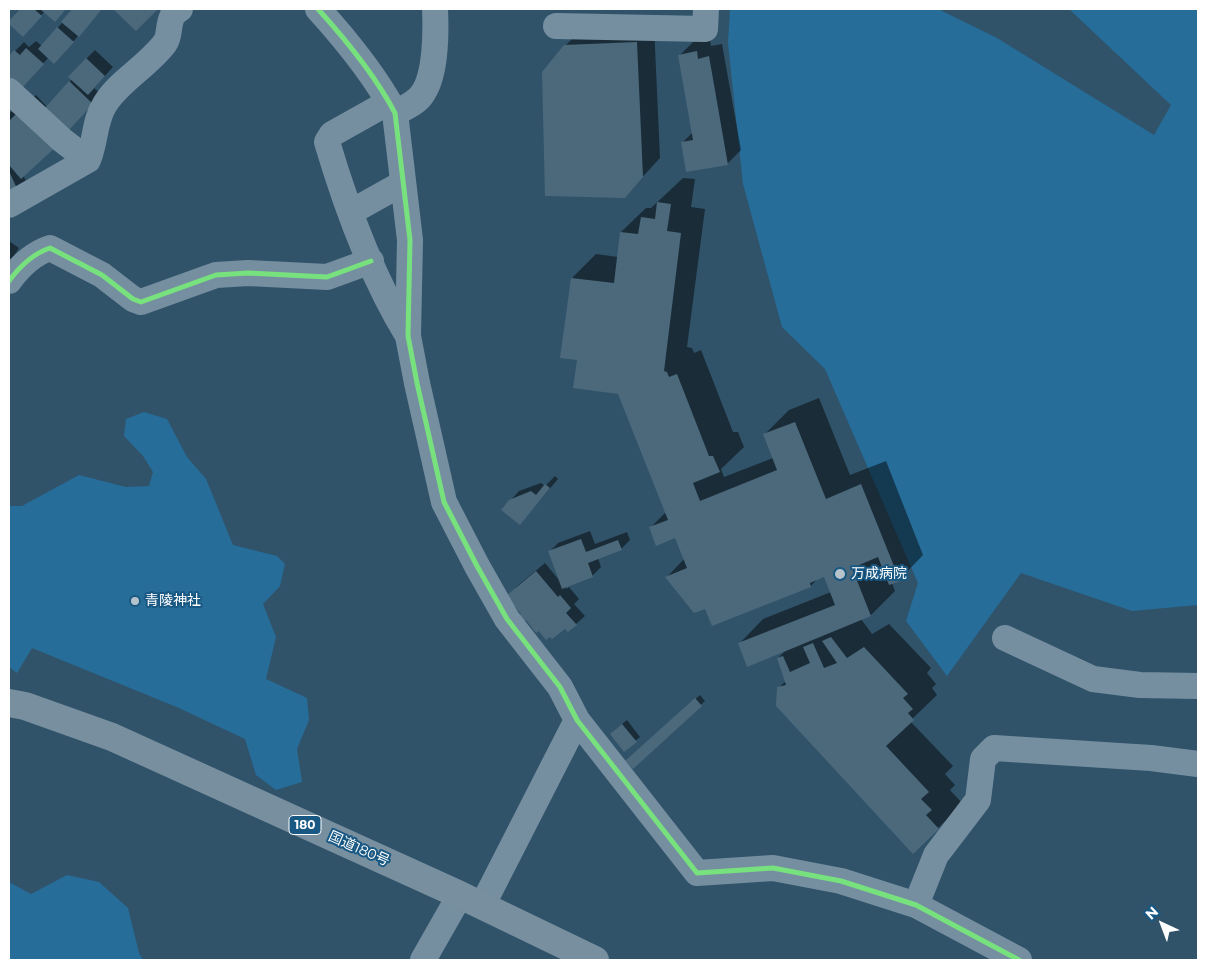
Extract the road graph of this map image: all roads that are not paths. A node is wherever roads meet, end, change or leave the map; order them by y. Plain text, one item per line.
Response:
1 (180, 9) edge
2 (318, 9) edge
3 (435, 9) edge
4 (706, 9) edge
5 (556, 26) dead end
6 (9, 91) edge
7 (392, 108) junction
8 (88, 160) junction
9 (404, 183) junction
10 (9, 205) edge
11 (351, 212) junction
12 (371, 262) junction
13 (12, 267) edge
14 (408, 336) junction
15 (1005, 638) dead end
16 (1198, 686) edge
17 (9, 703) edge
18 (577, 720) junction
19 (1198, 764) edge
20 (471, 900) junction
21 (916, 905) junction
22 (423, 960) edge
23 (595, 960) edge
24 (1019, 960) edge

1 - 8 street
2 - 7 street
3 - 7 street
4 - 5 street
6 - 8 street
7 - 9 street
7 - 11 street
8 - 10 street
9 - 11 street
9 - 14 street
11 - 12 street
12 - 13 street
12 - 14 street
14 - 18 street
15 - 16 street
17 - 20 highway, 国道180号 / 180
18 - 20 street
18 - 21 street
19 - 21 street
20 - 22 street
20 - 23 highway, 国道180号 / 180
21 - 24 street

